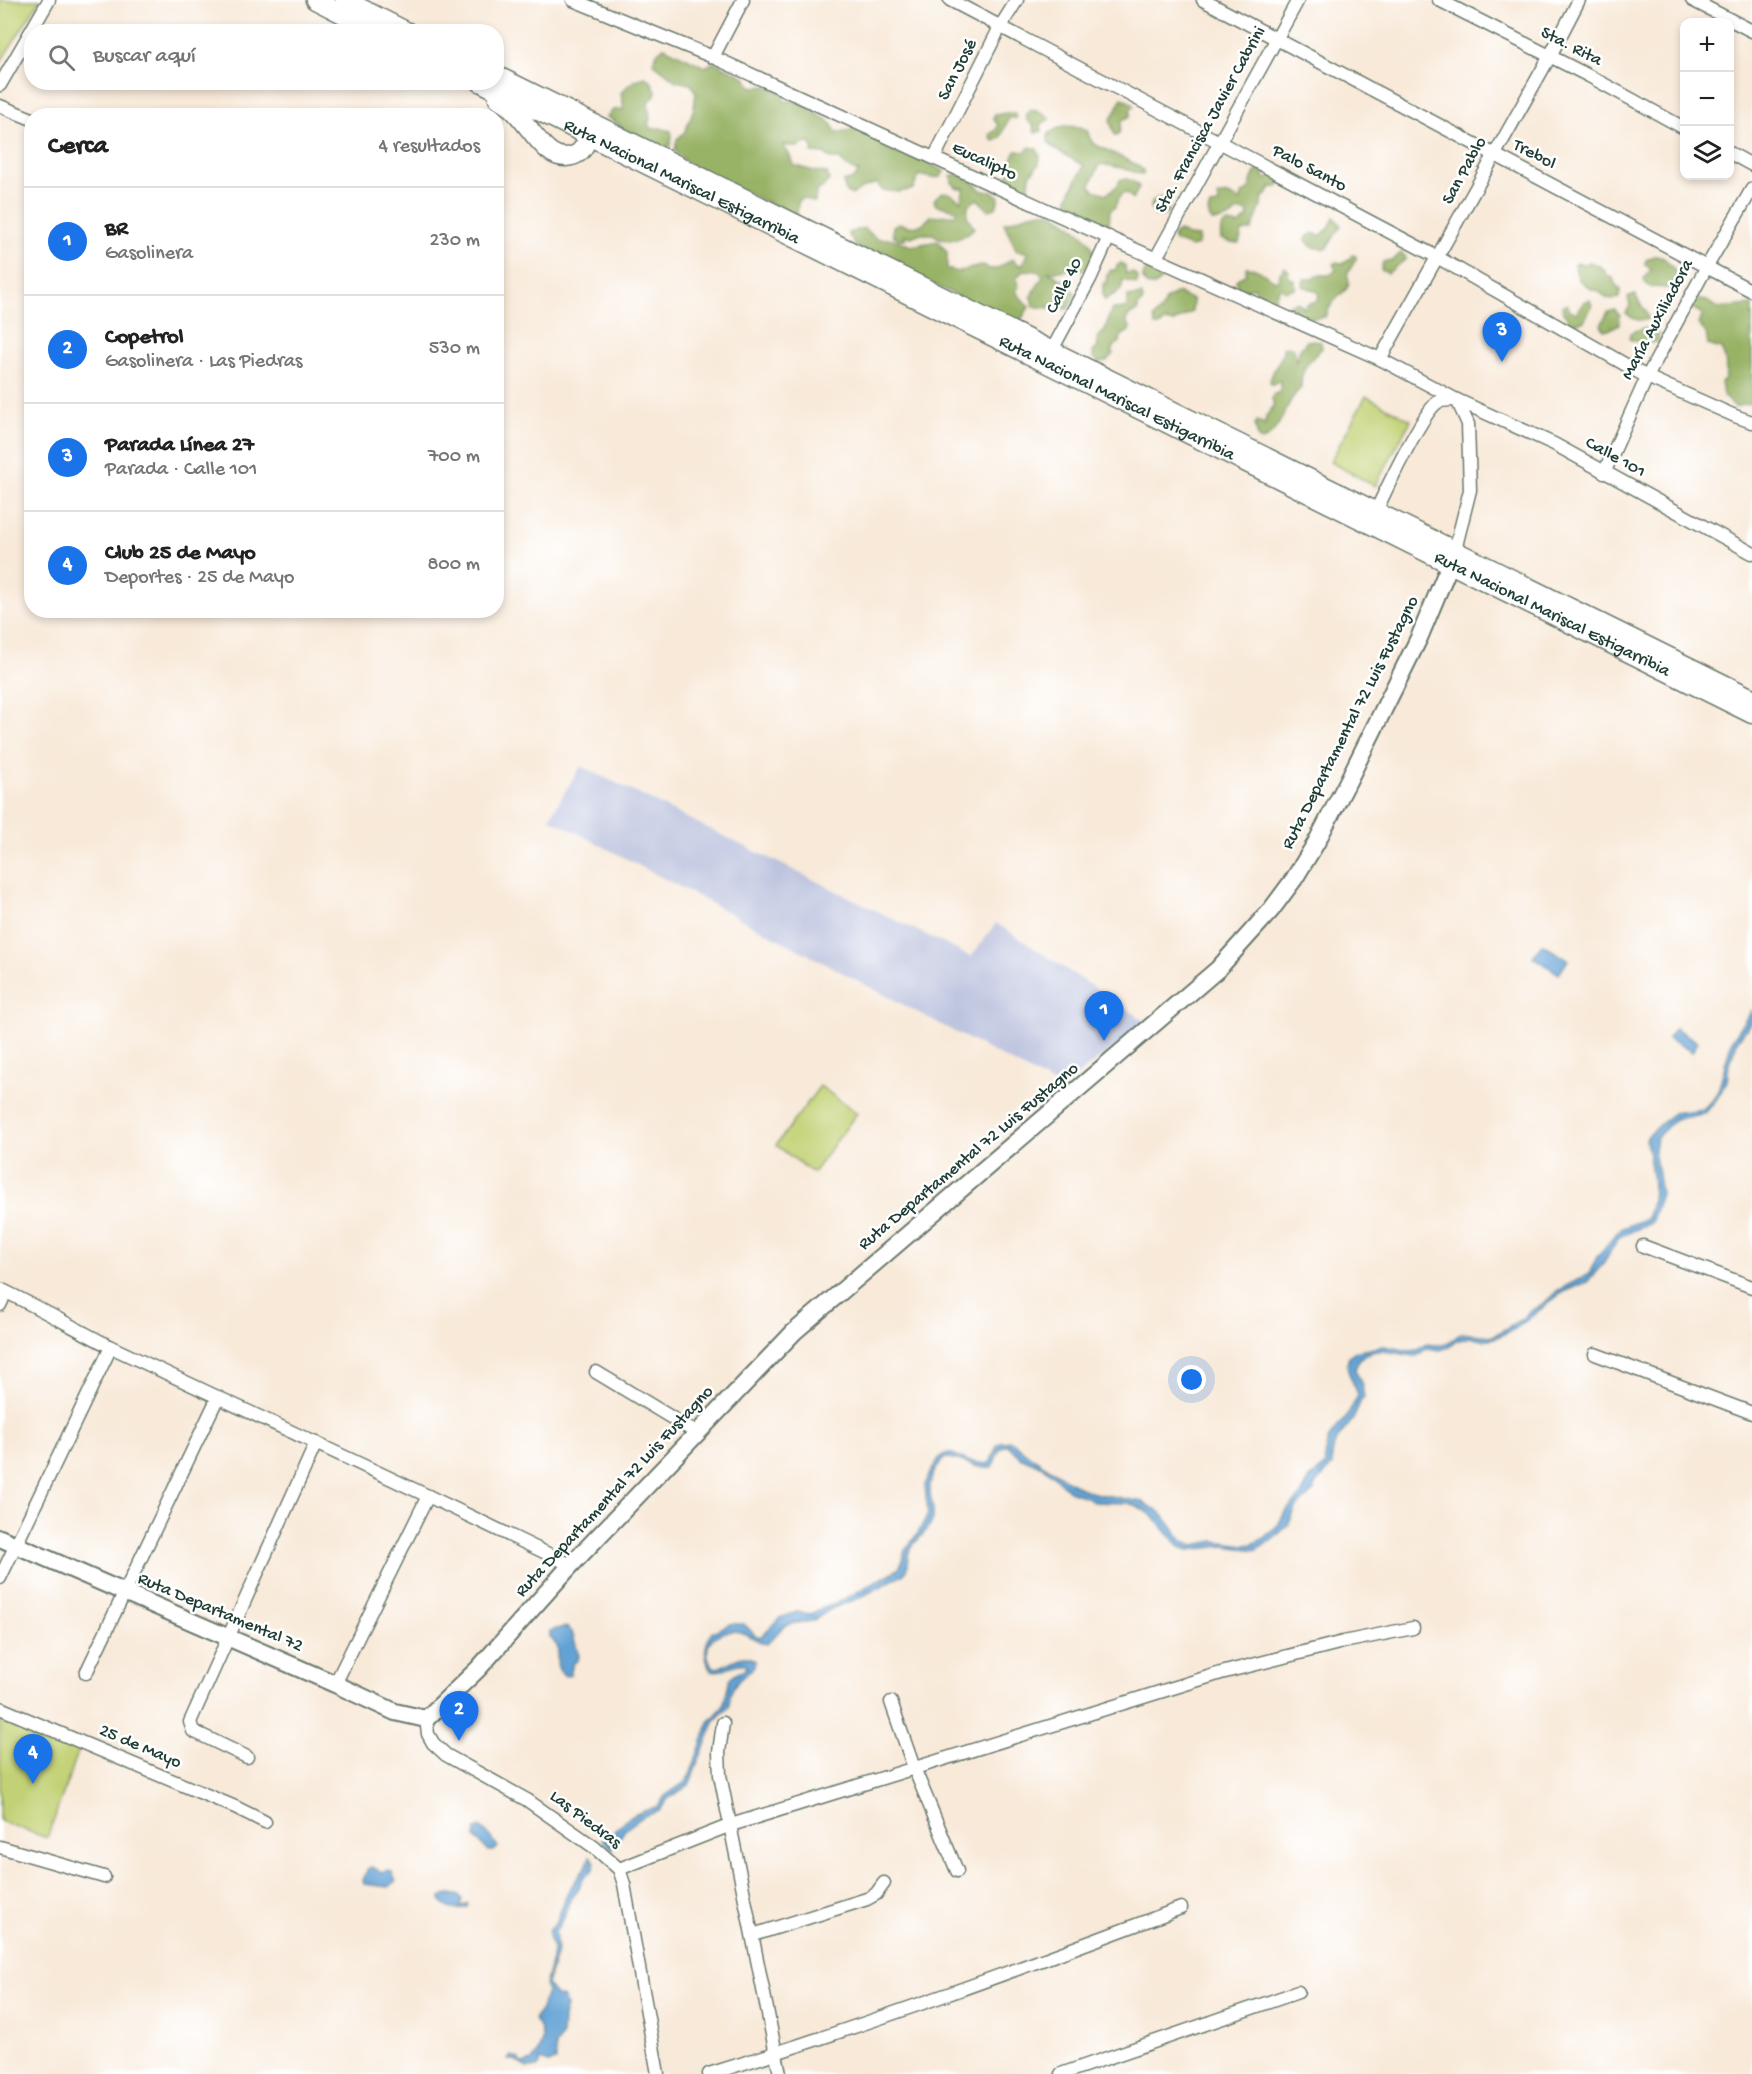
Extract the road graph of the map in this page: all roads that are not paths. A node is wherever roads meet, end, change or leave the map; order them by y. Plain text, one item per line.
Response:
1 (49, 0) edge
2 (315, 0) edge
3 (345, 0) edge
4 (573, 0) edge
5 (743, 0) edge
6 (950, 0) edge
7 (1017, 0) edge
8 (1203, 0) edge
9 (1298, 0) edge
10 (1439, 0) edge
11 (1579, 0) edge
12 (1692, 0) edge
13 (35, 24) edge
14 (362, 24) edge
15 (392, 24) edge
16 (1000, 27) junction
17 (1752, 31) edge
18 (1278, 38) junction
19 (24, 43) edge
20 (1550, 56) junction
21 (713, 57) junction
22 (504, 80) edge
23 (0, 85) edge
24 (481, 90) edge
25 (499, 90) edge
26 (0, 106) edge
27 (24, 116) edge
28 (1680, 126) edge
29 (587, 128) junction
30 (1219, 142) junction
31 (1494, 155) junction
32 (1734, 155) edge
33 (934, 158) junction
34 (1752, 165) edge
35 (1752, 189) edge
36 (1109, 237) junction
37 (1437, 257) junction
38 (1156, 258) junction
39 (1706, 268) junction
40 (1752, 291) edge
41 (1052, 350) junction
42 (1380, 358) junction
43 (1647, 377) junction
44 (1457, 400) junction
45 (1752, 422) edge
46 (1604, 472) junction
47 (1376, 511) junction
48 (1752, 553) edge
49 (1453, 557) junction
50 (1752, 698) edge
51 (1752, 714) edge
52 (1642, 1246) dead end
53 (1752, 1287) edge
54 (3, 1290) edge
55 (0, 1305) edge
56 (111, 1347) junction
57 (1595, 1354) dead end
58 (596, 1372) dead end
59 (218, 1397) junction
60 (1752, 1413) edge
61 (697, 1433) junction
62 (316, 1443) junction
63 (428, 1496) junction
64 (8, 1541) edge
65 (571, 1565) junction
66 (0, 1578) edge
67 (123, 1593) junction
68 (1413, 1629) dead end
69 (228, 1638) junction
70 (86, 1673) dead end
71 (335, 1684) junction
72 (891, 1702) dead end
73 (0, 1708) edge
74 (426, 1719) junction
75 (723, 1723) dead end
76 (247, 1757) dead end
77 (914, 1768) junction
78 (265, 1822) dead end
79 (731, 1825) junction
80 (0, 1847) edge
81 (619, 1869) junction
82 (957, 1871) dead end
83 (104, 1877) dead end
84 (884, 1883) dead end
85 (1181, 1908) dead end
86 (753, 1935) junction
87 (1298, 1992) dead end
88 (776, 2053) junction
89 (658, 2074) edge
90 (709, 2074) edge
91 (780, 2074) edge
92 (1061, 2074) edge

1 - 13 street
2 - 14 highway
3 - 15 highway
4 - 21 street, Eucalipto
5 - 21 street
6 - 16 street, Palo Santo
7 - 16 street, San José
8 - 18 street, Trebol
9 - 18 street, Sta. Francisca Javier Cabrini
10 - 20 street, Sta. Rita
11 - 20 street, San Pablo
12 - 17 street
16 - 30 street, Palo Santo
16 - 33 street, San José
18 - 30 street, Sta. Francisca Javier Cabrini
18 - 31 street, Trebol
19 - 23 street
20 - 28 street, Sta. Rita
20 - 31 street, San Pablo
21 - 33 street, Eucalipto
22 - 29 highway, Ruta Nacional Mariscal Estigarribia
24 - 29 highway
25 - 29 highway, Ruta Nacional Mariscal Estigarribia
26 - 27 street
29 - 41 highway, Ruta Nacional Mariscal Estigarribia
29 - 49 highway, Ruta Nacional Mariscal Estigarribia
30 - 37 street, Palo Santo
30 - 38 street, Sta. Francisca Javier Cabrini
31 - 37 street, San Pablo
31 - 39 street, Trebol
32 - 34 street
33 - 36 street, Eucalipto
35 - 39 street, María Auxiliadora
36 - 38 street, Eucalipto
36 - 41 street, Calle 40
37 - 42 street, San Pablo
37 - 43 street, Palo Santo
38 - 42 street, Eucalipto
39 - 40 street, Trebol
39 - 43 street, María Auxiliadora
41 - 47 highway, Ruta Nacional Mariscal Estigarribia
42 - 44 street, Calle 101
43 - 45 street, Palo Santo
43 - 46 street, María Auxiliadora
44 - 46 street, Calle 101
44 - 47 street
44 - 49 street
46 - 48 street, Calle 101
47 - 49 highway, Ruta Nacional Mariscal Estigarribia
49 - 50 highway, Ruta Nacional Mariscal Estigarribia
49 - 51 highway, Ruta Nacional Mariscal Estigarribia
49 - 61 main road, Ruta Departamental 72 Luis Fustagno
52 - 53 street
54 - 55 street
54 - 56 street
56 - 59 street
56 - 64 street
57 - 60 street
58 - 61 street
59 - 62 street
59 - 67 street
61 - 65 main road, Ruta Departamental 72 Luis Fustagno
62 - 63 street
62 - 69 street
63 - 65 street
63 - 71 street
64 - 66 street
64 - 67 main road, Ruta Departamental 72
65 - 74 main road, Ruta Departamental 72 Luis Fustagno
67 - 69 main road, Ruta Departamental 72
67 - 70 street
68 - 77 street
69 - 71 main road, Ruta Departamental 72
69 - 76 street
71 - 74 main road, Ruta Departamental 72
72 - 77 street
73 - 78 street, 25 de Mayo
74 - 81 street, Las Piedras
75 - 79 street
77 - 79 street
77 - 82 street
79 - 81 street
79 - 86 street
80 - 83 street
81 - 89 street, Las Piedras
84 - 86 street
85 - 88 street
86 - 88 street
87 - 92 street
88 - 90 street
88 - 91 street

